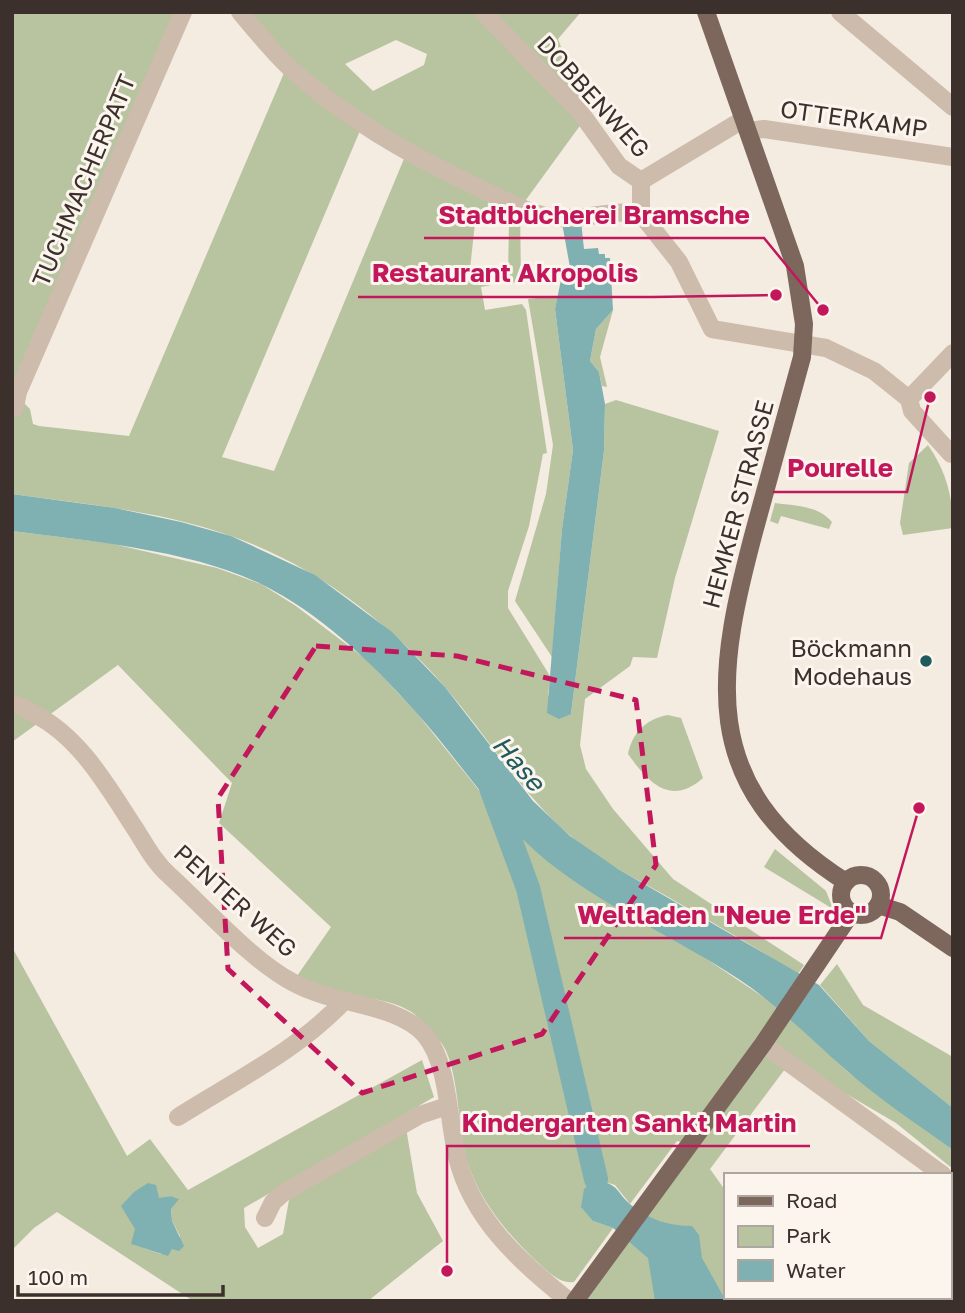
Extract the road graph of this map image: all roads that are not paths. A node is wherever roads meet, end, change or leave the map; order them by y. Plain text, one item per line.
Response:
1 (183, 12) edge
2 (240, 12) edge
3 (483, 12) edge
4 (840, 12) edge
5 (708, 15) edge
6 (953, 107) edge
7 (744, 118) junction
8 (953, 157) edge
9 (641, 181) junction
10 (641, 214) junction
11 (803, 344) junction
12 (953, 353) edge
13 (909, 399) junction
14 (15, 407) dead end
15 (952, 459) edge
16 (12, 704) edge
17 (846, 882) junction
18 (878, 905) junction
19 (852, 912) junction
20 (953, 948) edge
21 (343, 1002) junction
22 (763, 1044) junction
23 (447, 1106) junction
24 (178, 1117) dead end
25 (940, 1173) edge
26 (265, 1218) dead end
27 (569, 1301) edge
28 (575, 1301) edge

1 - 14 street, TUCHMACHERPATT
2 - 10 street
3 - 9 street, DOBBENWEG
4 - 6 street
5 - 7 main road, HEMKER STRASSE
7 - 8 street, OTTERKAMP
7 - 9 street
7 - 11 main road, HEMKER STRASSE
9 - 10 street
10 - 11 street
11 - 13 street
11 - 17 main road, HEMKER STRASSE
12 - 13 street
13 - 15 street
16 - 21 street, PENTER WEG
17 - 18 main road
17 - 19 main road
18 - 19 main road
18 - 20 main road
19 - 22 main road
21 - 23 street, PENTER WEG
21 - 24 street
22 - 25 street
22 - 28 main road
23 - 26 street
23 - 27 street, PENTER WEG

